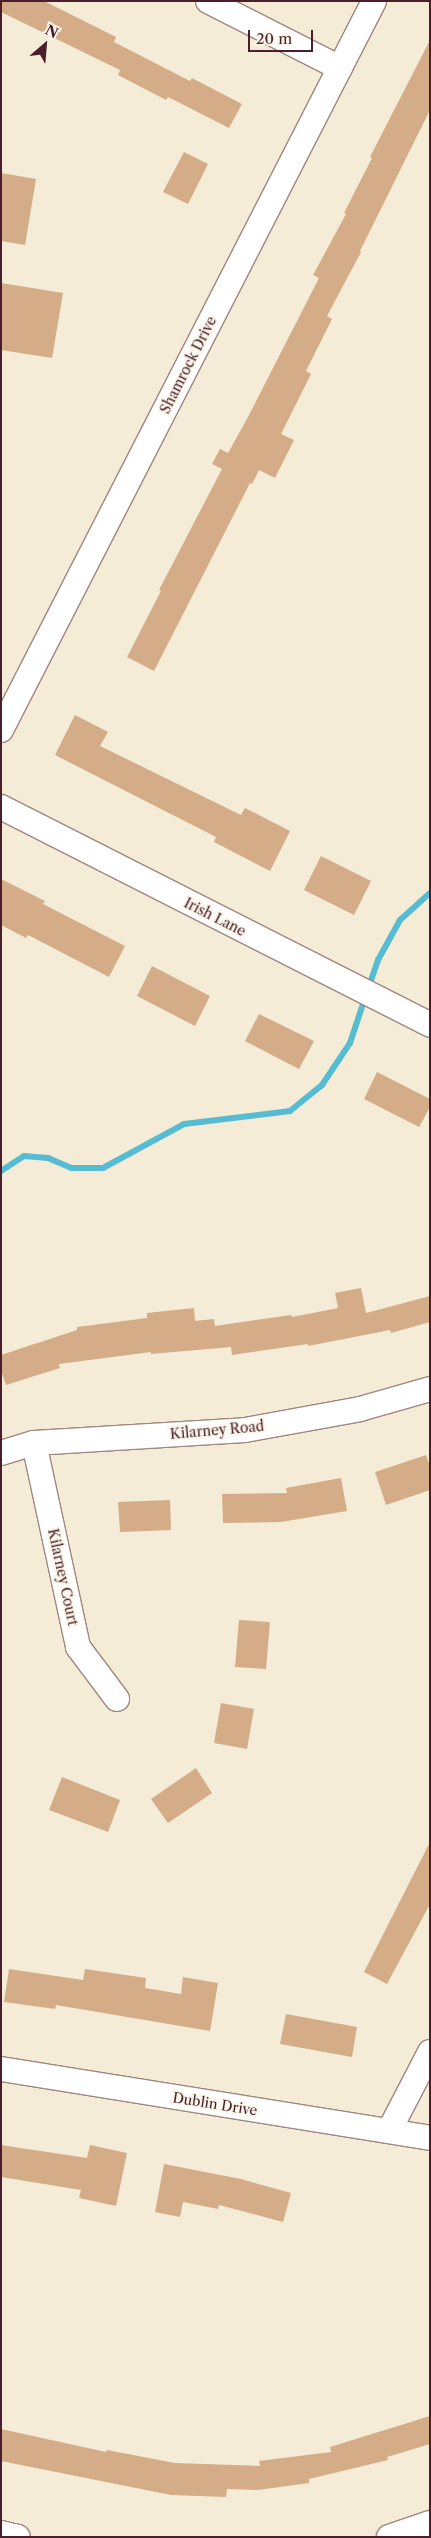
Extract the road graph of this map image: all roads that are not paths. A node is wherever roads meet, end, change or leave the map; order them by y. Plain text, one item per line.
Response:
1 (208, 1) edge
2 (374, 1) edge
3 (340, 68) junction
4 (1, 730) edge
5 (1, 807) edge
6 (430, 1025) edge
7 (430, 1388) edge
8 (34, 1443) junction
9 (1, 1453) edge
10 (117, 1699) dead end
11 (430, 2052) edge
12 (1, 2069) edge
13 (389, 2131) junction
14 (430, 2138) edge
15 (430, 2523) edge
16 (1, 2533) edge
17 (18, 2537) edge
18 (390, 2537) edge

1 - 3 street
2 - 3 street, Shamrock Drive
3 - 4 street, Shamrock Drive
5 - 6 street, Irish Lane
7 - 8 street, Kilarney Road
8 - 9 street, Kilarney Road
8 - 10 street, Kilarney Court
11 - 13 street
12 - 13 street, Dublin Drive
13 - 14 street, Dublin Drive
15 - 18 street
16 - 17 street

